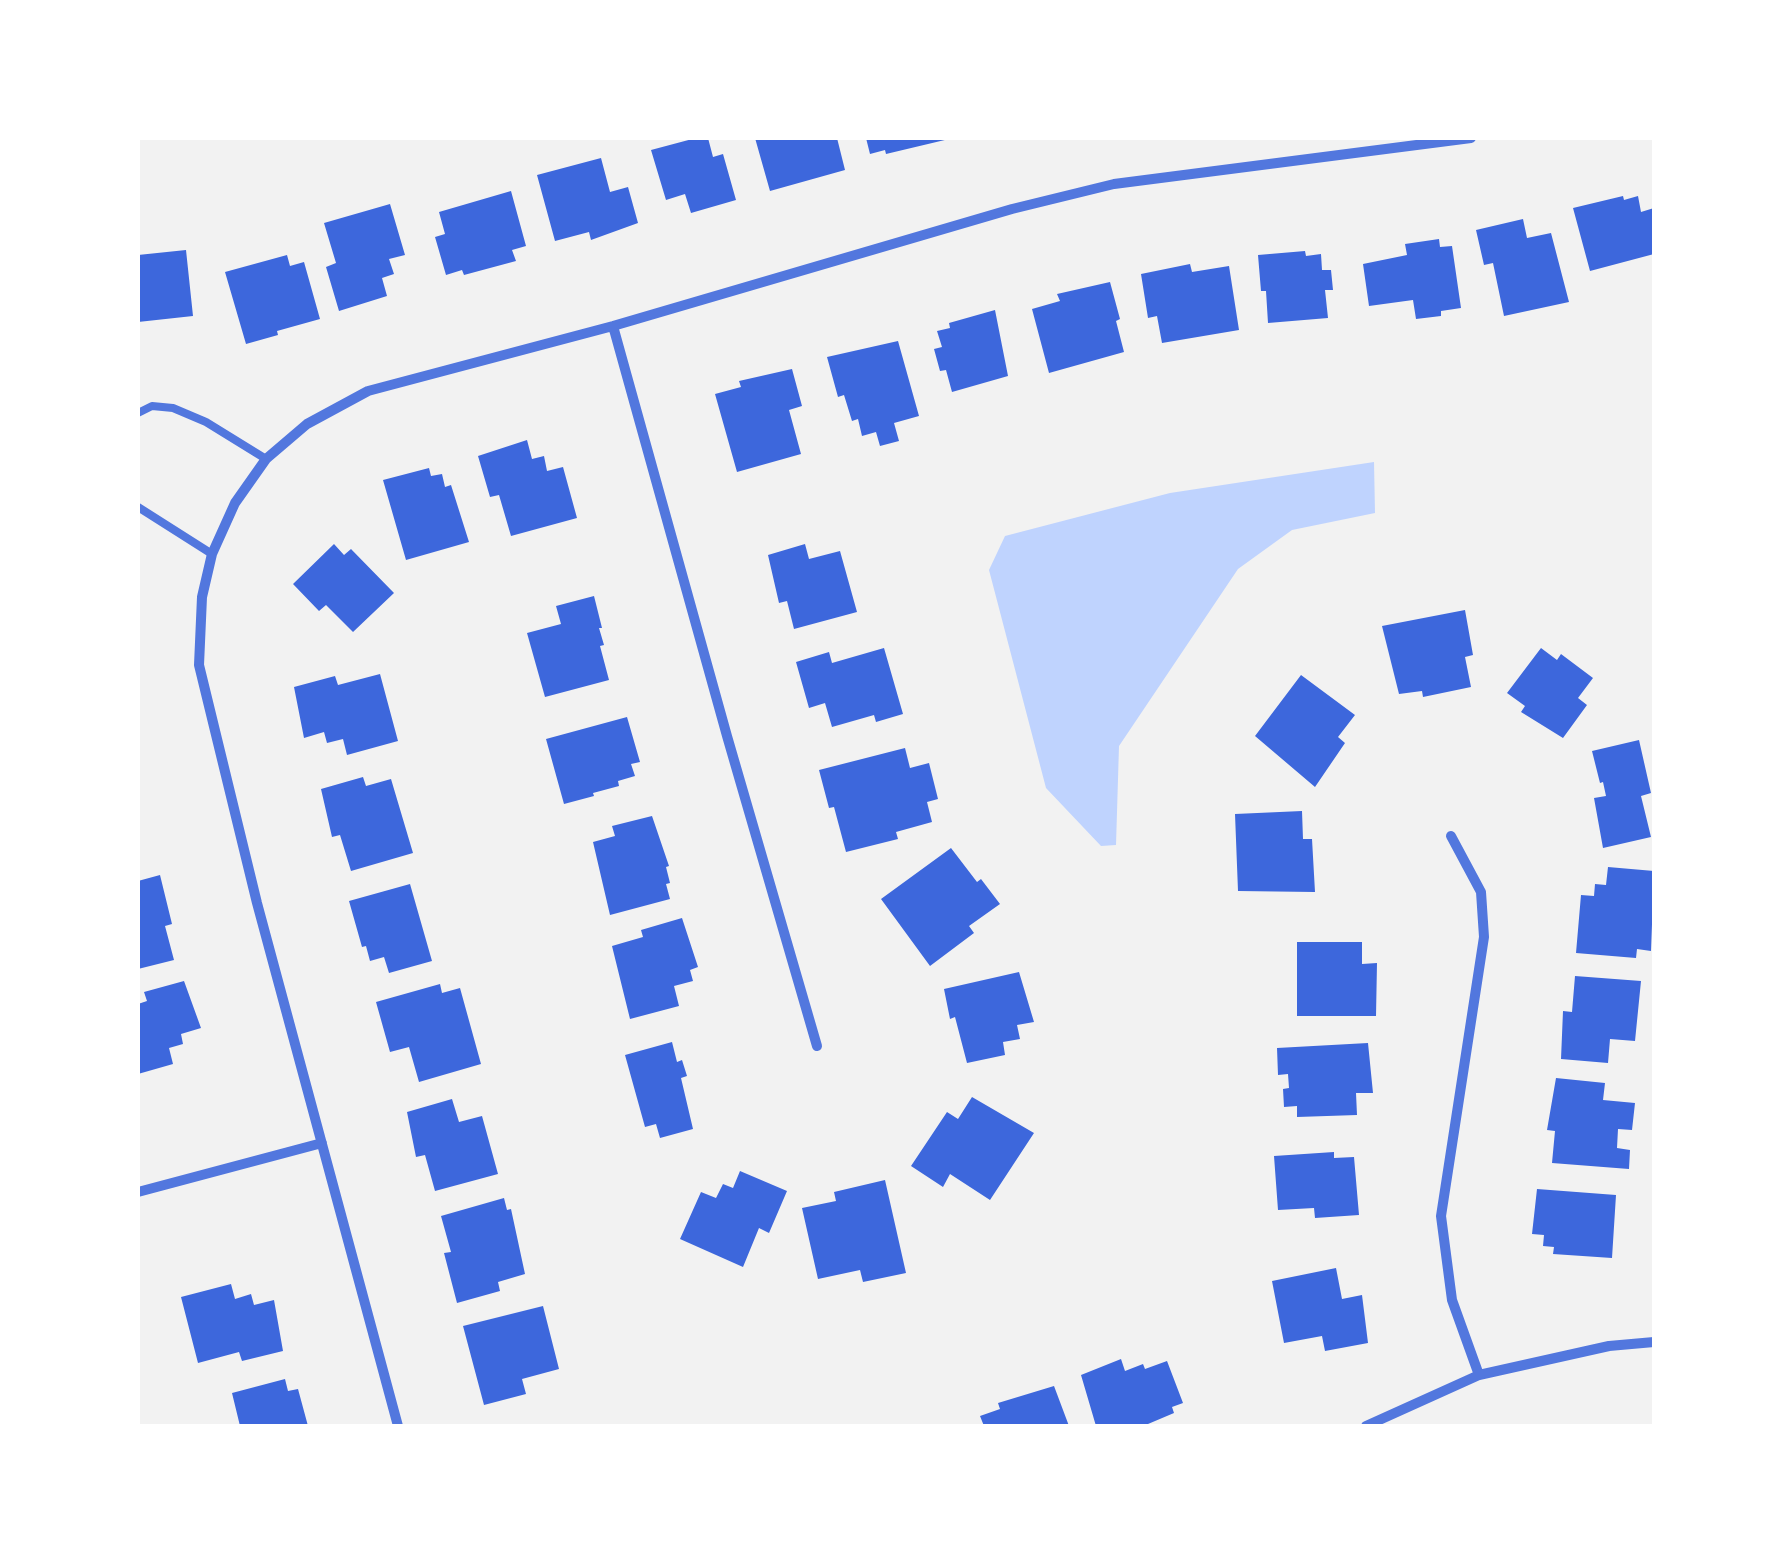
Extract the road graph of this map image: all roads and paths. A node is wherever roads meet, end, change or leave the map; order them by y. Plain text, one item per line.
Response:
1 (1471, 138) edge
2 (613, 326) junction
3 (138, 413) edge
4 (266, 459) junction
5 (138, 506) edge
6 (212, 554) junction
7 (1452, 836) dead end
8 (817, 1046) dead end
9 (322, 1143) junction
10 (138, 1192) edge
11 (1654, 1342) edge
12 (1478, 1375) junction
13 (398, 1426) edge
14 (1366, 1426) edge

1 - 2 street
2 - 4 street
2 - 8 street
3 - 4 lane
4 - 6 street
5 - 6 lane
6 - 9 street
7 - 12 street
9 - 10 street
9 - 13 street
11 - 12 street
12 - 14 street

